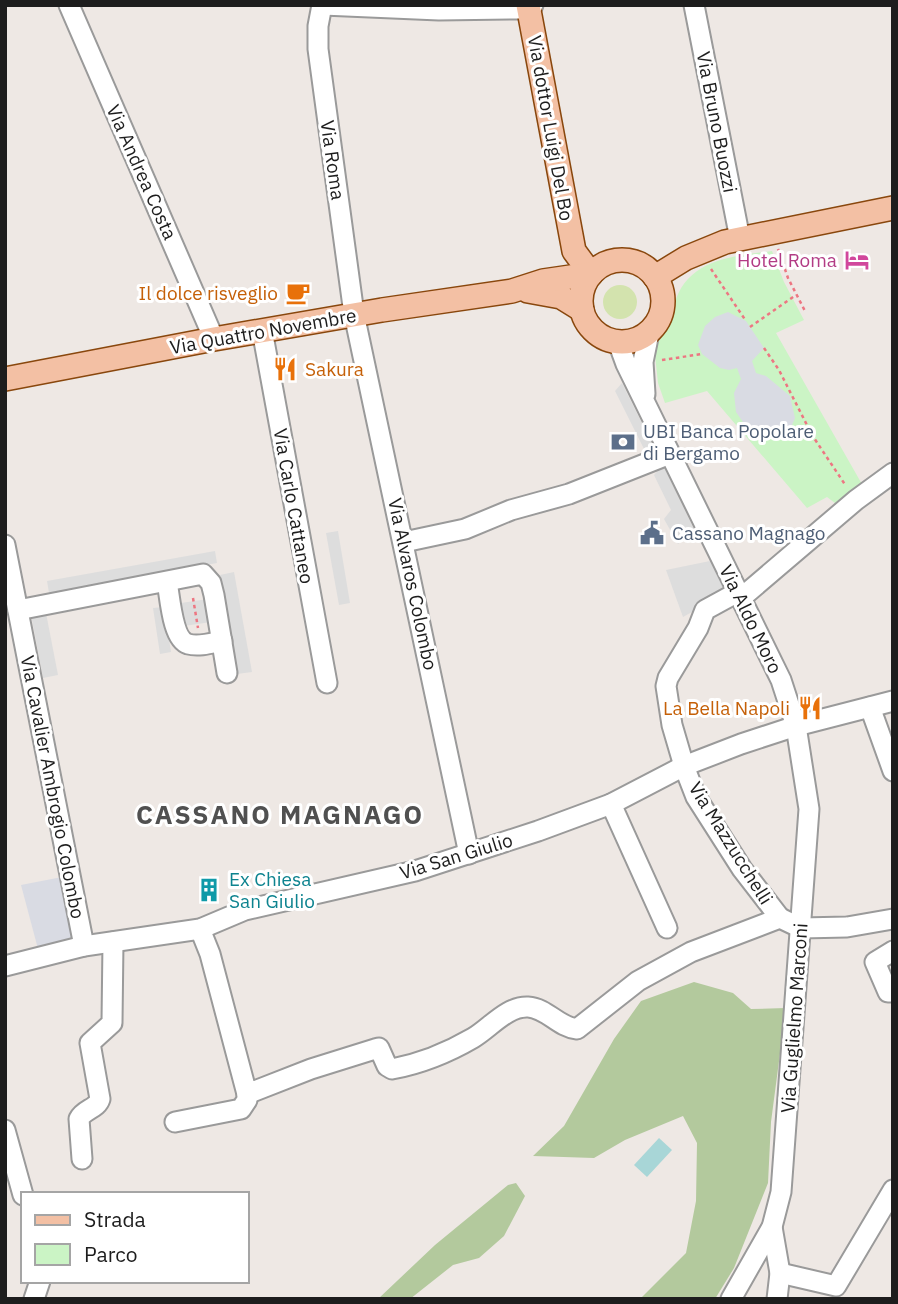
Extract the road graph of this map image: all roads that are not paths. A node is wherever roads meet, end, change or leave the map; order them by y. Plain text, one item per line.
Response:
1 (69, 5) edge
2 (322, 5) edge
3 (694, 5) edge
4 (530, 6) edge
5 (893, 208) edge
6 (740, 239) junction
7 (573, 251) junction
8 (591, 274) junction
9 (655, 277) junction
10 (565, 278) junction
11 (521, 289) junction
12 (582, 310) junction
13 (354, 314) junction
14 (262, 330) junction
15 (649, 333) junction
16 (214, 339) junction
17 (618, 342) junction
18 (5, 379) edge
19 (645, 402) junction
20 (670, 454) junction
21 (893, 473) edge
22 (404, 542) junction
23 (5, 545) edge
24 (167, 582) junction
25 (740, 595) junction
26 (18, 610) junction
27 (222, 641) junction
28 (227, 673) dead end
29 (327, 683) dead end
30 (893, 701) edge
31 (870, 707) junction
32 (796, 726) junction
33 (684, 766) junction
34 (893, 771) edge
35 (611, 804) junction
36 (469, 854) junction
37 (780, 918) junction
38 (893, 919) edge
39 (667, 928) dead end
40 (802, 928) junction
41 (200, 929) junction
42 (113, 942) junction
43 (84, 946) junction
44 (893, 951) edge
45 (5, 966) edge
46 (893, 992) edge
47 (247, 1094) junction
48 (175, 1122) dead end
49 (5, 1130) edge
50 (82, 1159) dead end
51 (893, 1190) edge
52 (22, 1192) edge
53 (772, 1227) junction
54 (780, 1273) junction
55 (731, 1299) edge
56 (777, 1299) edge

1 - 16 street, Via Andrea Costa
2 - 4 street
2 - 13 street, Via Roma
3 - 6 street, Via Bruno Buozzi
4 - 7 main road, Via dottor Luigi Del Bo
5 - 6 main road
6 - 9 main road
7 - 8 main road, Via dottor Luigi Del Bo
7 - 10 main road, Via dottor Luigi Del Bo
8 - 9 main road, Via Quattro Novembre
8 - 10 main road, Via Quattro Novembre
8 - 12 main road
9 - 15 main road
10 - 11 main road, Via Quattro Novembre
11 - 12 main road, Via Quattro Novembre
11 - 13 main road, Via Quattro Novembre
12 - 17 main road, Via Quattro Novembre
13 - 14 main road, Via Quattro Novembre
13 - 22 street, Via Alvaros Colombo
14 - 16 main road, Via Quattro Novembre
14 - 29 street, Via Carlo Cattaneo
15 - 17 main road
15 - 19 street, Via Aldo Moro
16 - 18 main road, Via Quattro Novembre
17 - 19 street, Via Aldo Moro
19 - 20 street, Via Aldo Moro
20 - 22 street
20 - 25 street, Via Aldo Moro
21 - 25 street, Via Mazzucchelli
22 - 36 street, Via Alvaros Colombo
23 - 26 street, Via Cavalier Ambrogio Colombo
24 - 26 street
24 - 27 street
24 - 27 street
25 - 32 street, Via Aldo Moro
25 - 33 street, Via Mazzucchelli
26 - 43 street, Via Cavalier Ambrogio Colombo
27 - 28 street
30 - 31 street, Via San Giulio
31 - 32 street, Via San Giulio
31 - 34 street
32 - 33 street, Via San Giulio
32 - 40 street, Via Guglielmo Marconi
33 - 35 street, Via San Giulio
33 - 37 street, Via Mazzucchelli
35 - 36 street, Via San Giulio
35 - 39 street
36 - 41 street, Via San Giulio
37 - 40 street
37 - 47 street
38 - 40 street
40 - 53 street, Via Guglielmo Marconi
41 - 42 street, Via San Giulio
41 - 47 street
42 - 43 street, Via San Giulio
42 - 50 street
43 - 45 street, Via San Giulio
44 - 46 street
47 - 48 street
49 - 52 street
51 - 54 street
53 - 54 street
53 - 55 street, Via Guglielmo Marconi
54 - 56 street

